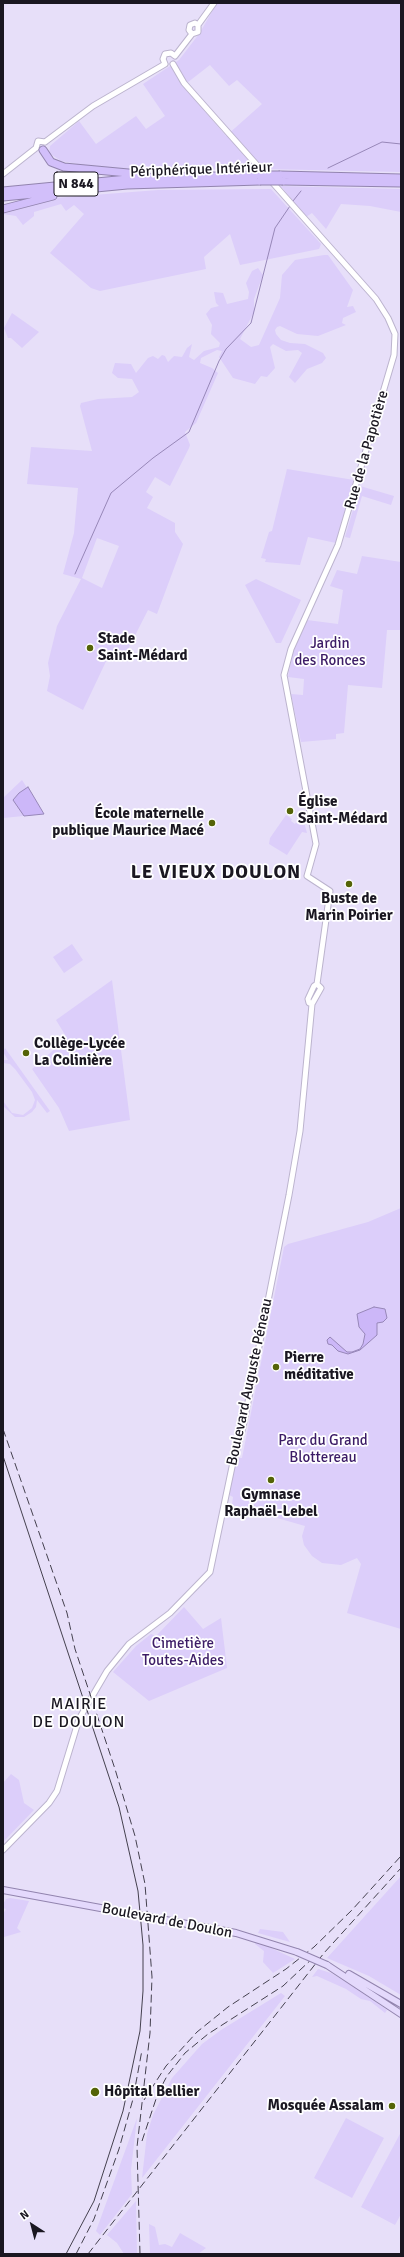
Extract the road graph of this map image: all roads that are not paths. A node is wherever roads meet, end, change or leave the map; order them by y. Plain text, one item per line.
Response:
1 (214, 3) edge
2 (198, 25) junction
3 (192, 34) junction
4 (175, 56) junction
5 (165, 64) junction
6 (173, 64) junction
7 (45, 142) junction
8 (40, 149) junction
9 (3, 174) edge
10 (149, 178) junction
11 (259, 178) junction
12 (281, 178) junction
13 (401, 178) edge
14 (401, 183) edge
15 (71, 190) junction
16 (3, 191) edge
17 (3, 197) edge
18 (3, 209) edge
19 (330, 891) joint
20 (3, 1850) edge
21 (3, 1890) edge
22 (327, 1965) junction
23 (358, 1978) junction
24 (401, 2000) edge
25 (401, 2005) edge
26 (393, 2009) junction
27 (401, 2014) edge

1 - 2 street
2 - 3 street
2 - 3 street
3 - 4 street
4 - 5 street
4 - 6 street
5 - 6 street
5 - 7 street
6 - 19 street, Rue de la Papotière
7 - 8 street
7 - 8 street
8 - 9 street
8 - 10 highway
10 - 11 highway, N 844
10 - 16 highway, N 844
11 - 12 highway, Périphérique Intérieur / N 844, bridge
11 - 15 highway, Périphérique Intérieur / N 844
12 - 13 highway, N 844
12 - 14 highway, Périphérique Intérieur / N 844
15 - 17 highway, Périphérique Intérieur / N 844
15 - 18 highway
19 - 20 street, Boulevard Auguste Péneau
21 - 22 main road, Boulevard de Doulon, bridge
22 - 23 main road
22 - 26 main road
23 - 24 main road
23 - 25 main road
25 - 26 main road
26 - 27 main road

